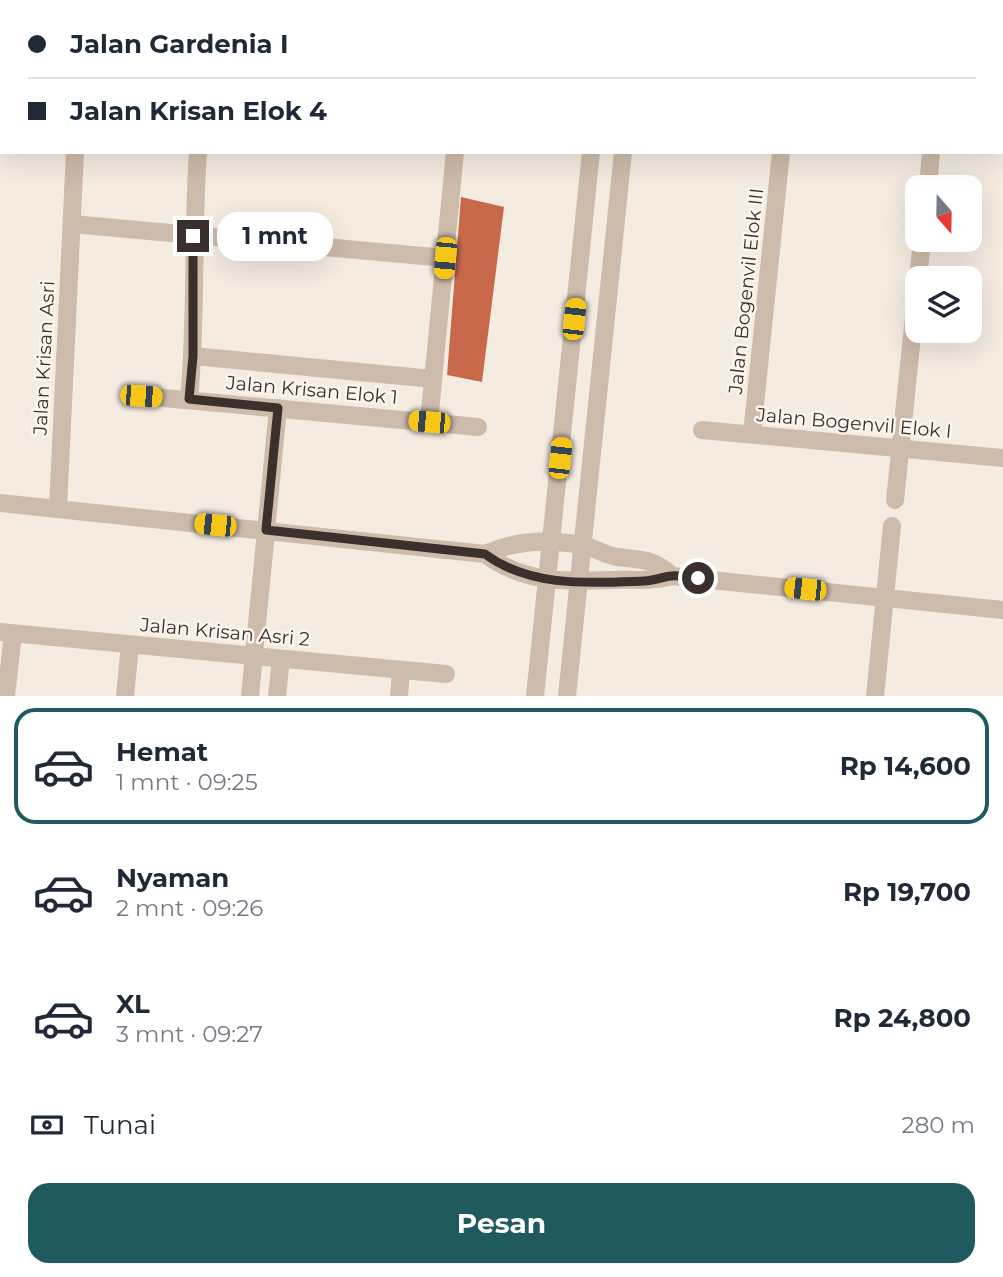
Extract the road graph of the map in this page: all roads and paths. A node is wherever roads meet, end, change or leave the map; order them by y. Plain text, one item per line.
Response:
1 (75, 154) edge
2 (198, 154) edge
3 (455, 154) edge
4 (591, 154) edge
5 (623, 154) edge
6 (781, 154) edge
7 (931, 154) edge
8 (929, 175) edge
9 (72, 224) junction
10 (193, 236) junction
11 (445, 258) junction
12 (911, 343) edge
13 (193, 356) junction
14 (433, 379) junction
15 (141, 396) dead end
16 (189, 399) junction
17 (278, 408) junction
18 (429, 422) junction
19 (478, 427) dead end
20 (702, 429) dead end
21 (752, 434) junction
22 (900, 448) junction
23 (1003, 457) edge
24 (895, 500) dead end
25 (0, 503) edge
26 (58, 508) junction
27 (892, 526) dead end
28 (266, 530) junction
29 (552, 542) junction
30 (583, 545) junction
31 (485, 554) junction
32 (615, 556) junction
33 (671, 576) junction
34 (548, 579) junction
35 (612, 580) junction
36 (579, 583) junction
37 (885, 597) junction
38 (1003, 610) edge
39 (6, 633) edge
40 (130, 645) junction
41 (254, 656) junction
42 (281, 659) junction
43 (401, 670) junction
44 (446, 674) dead end
45 (6, 696) edge
46 (125, 696) edge
47 (250, 696) edge
48 (277, 696) edge
49 (399, 696) edge
50 (535, 696) edge
51 (567, 696) edge
52 (875, 696) edge

1 - 9 street, Jalan Krisan Asri
2 - 10 street
3 - 11 street
4 - 29 street
5 - 30 street
6 - 21 street, Jalan Bogenvil Elok III
7 - 8 street
9 - 10 street
9 - 26 street, Jalan Krisan Asri
10 - 11 street
10 - 13 street
11 - 14 street
12 - 22 street
13 - 14 street
13 - 16 street
14 - 18 street
15 - 16 street, Jalan Krisan Elok 1
16 - 17 street, Jalan Krisan Elok 1
17 - 18 street, Jalan Krisan Elok 1
17 - 28 street
18 - 19 street, Jalan Krisan Elok 1
20 - 21 street, Jalan Bogenvil Elok I
21 - 22 street, Jalan Bogenvil Elok I
22 - 23 street, Jalan Bogenvil Elok I
22 - 24 street
25 - 26 street
26 - 28 street
27 - 37 street
28 - 31 street
28 - 41 street
29 - 30 street
29 - 31 street
29 - 34 street
30 - 32 street
30 - 36 street
31 - 34 street
32 - 33 street
32 - 35 street
33 - 35 street
33 - 37 street
34 - 36 street
34 - 50 street
35 - 36 street
36 - 51 street
37 - 38 street
37 - 52 street
39 - 40 street, Jalan Krisan Asri 2
39 - 45 street
40 - 41 street, Jalan Krisan Asri 2
40 - 46 street
41 - 42 street, Jalan Krisan Asri 2
41 - 47 street
42 - 43 street, Jalan Krisan Asri 2
42 - 48 street
43 - 44 street, Jalan Krisan Asri 2
43 - 49 street

